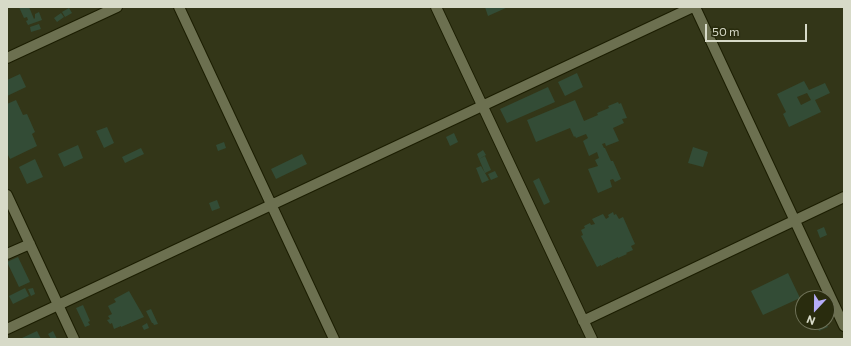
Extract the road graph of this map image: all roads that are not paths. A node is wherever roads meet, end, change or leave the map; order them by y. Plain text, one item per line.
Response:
1 (117, 7) edge
2 (179, 7) edge
3 (436, 7) edge
4 (694, 7) edge
5 (7, 58) edge
6 (482, 106) junction
7 (7, 195) edge
8 (844, 197) edge
9 (272, 205) junction
10 (795, 221) junction
11 (30, 244) junction
12 (7, 254) edge
13 (58, 305) junction
14 (583, 321) junction
15 (844, 326) edge
16 (7, 329) edge
17 (74, 339) edge
18 (334, 339) edge
19 (592, 339) edge

1 - 5 street
2 - 9 street
3 - 6 street
4 - 6 street
4 - 10 street
6 - 9 street
6 - 14 street
7 - 11 street
8 - 10 street
9 - 13 street
9 - 18 street
10 - 14 street
10 - 15 street
11 - 12 street
11 - 13 street
13 - 16 street
13 - 17 street
14 - 19 street

